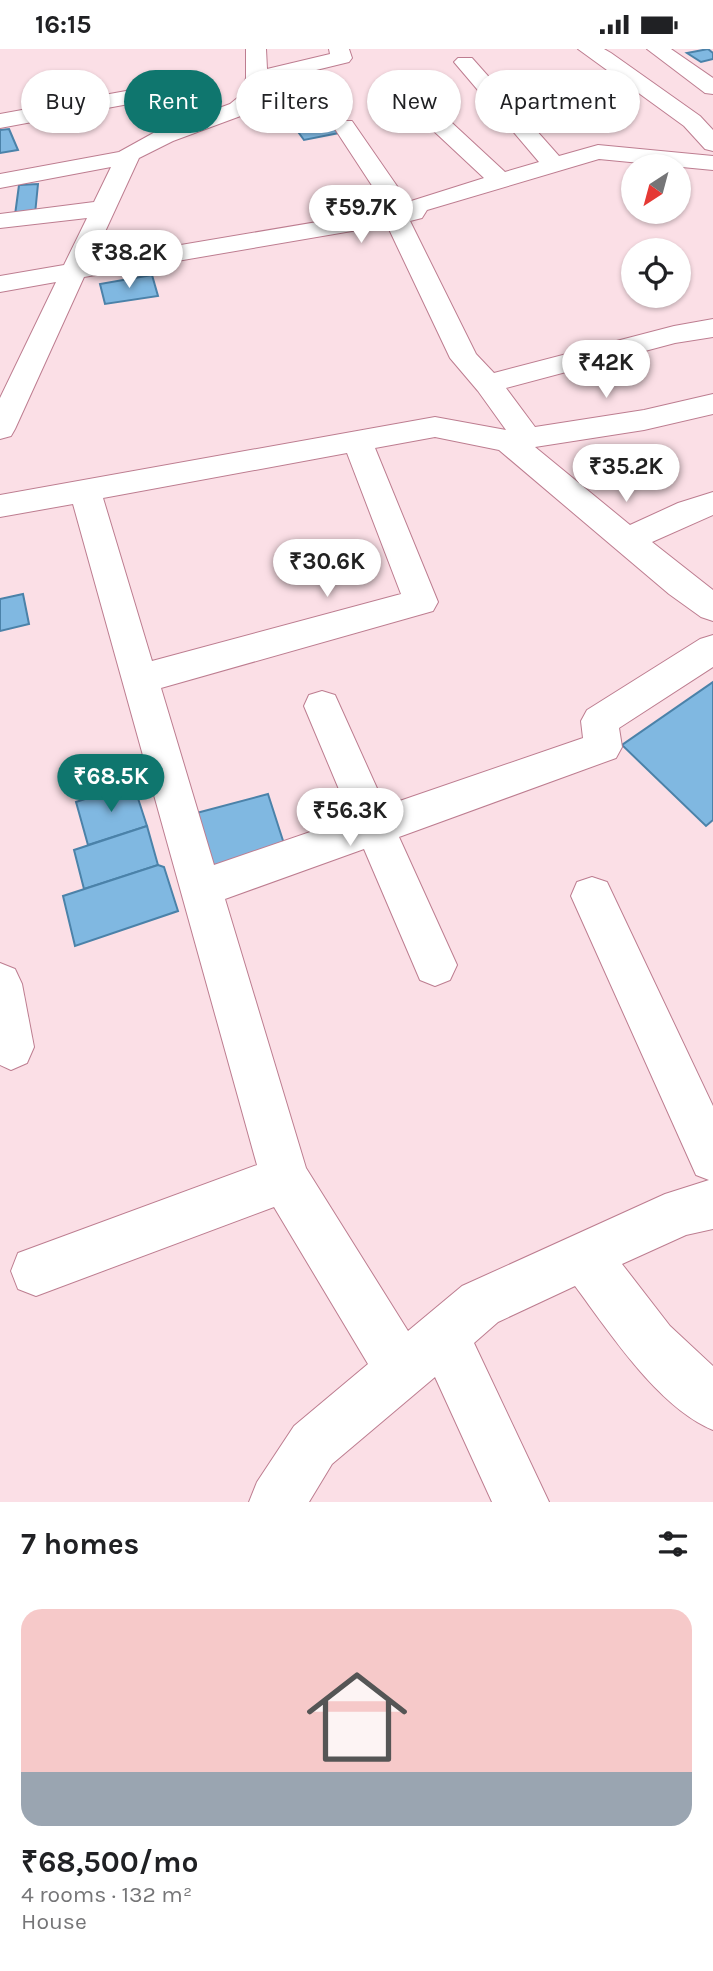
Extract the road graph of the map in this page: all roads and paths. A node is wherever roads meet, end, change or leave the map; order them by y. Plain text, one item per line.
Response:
1 (256, 49) edge
2 (339, 49) edge
3 (657, 49) edge
4 (628, 52) dead end
5 (596, 53) edge
6 (465, 62) dead end
7 (257, 70) edge
8 (291, 70) edge
9 (713, 88) edge
10 (124, 98) edge
11 (236, 110) edge
12 (0, 121) edge
13 (348, 133) edge
14 (449, 133) edge
15 (713, 144) edge
16 (128, 157) junction
17 (713, 163) edge
18 (554, 165) junction
19 (0, 181) edge
20 (500, 181) junction
21 (106, 208) junction
22 (399, 216) junction
23 (0, 221) edge
24 (76, 272) junction
25 (0, 284) edge
26 (713, 328) edge
27 (13, 378) edge
28 (488, 384) junction
29 (713, 404) edge
30 (0, 429) edge
31 (518, 440) junction
32 (356, 441) junction
33 (85, 491) junction
34 (713, 503) edge
35 (0, 506) edge
36 (627, 540) junction
37 (713, 608) edge
38 (713, 649) edge
39 (139, 680) junction
40 (322, 706) dead end
41 (375, 828) junction
42 (200, 889) junction
43 (592, 896) dead end
44 (435, 965) dead end
45 (0, 984) edge
46 (11, 1047) dead end
47 (713, 1157) edge
48 (285, 1179) junction
49 (713, 1204) edge
50 (584, 1256) junction
51 (36, 1271) dead end
52 (443, 1336) junction
53 (402, 1370) junction
54 (713, 1403) edge
55 (277, 1502) edge
56 (521, 1502) edge

1 - 7 street
2 - 8 street
3 - 9 street
4 - 5 street
5 - 15 street
6 - 18 street
10 - 12 street
11 - 16 street
13 - 22 street
14 - 20 street
16 - 19 street
16 - 21 street
17 - 18 street
18 - 20 street
20 - 22 street
21 - 23 street
21 - 24 street
22 - 24 street
22 - 28 street
24 - 25 street
24 - 27 street
26 - 28 street
27 - 30 street
28 - 31 street
29 - 31 street
31 - 32 street
31 - 36 street
32 - 33 street
32 - 39 street
33 - 35 street
33 - 39 street
34 - 36 street
36 - 37 street
38 - 41 street
39 - 42 street
40 - 41 street
41 - 42 street
41 - 44 street
42 - 48 street
43 - 47 street
45 - 46 street
48 - 51 street
48 - 53 street
49 - 50 street
50 - 52 street
50 - 54 street
52 - 53 street
52 - 56 street
53 - 55 street

